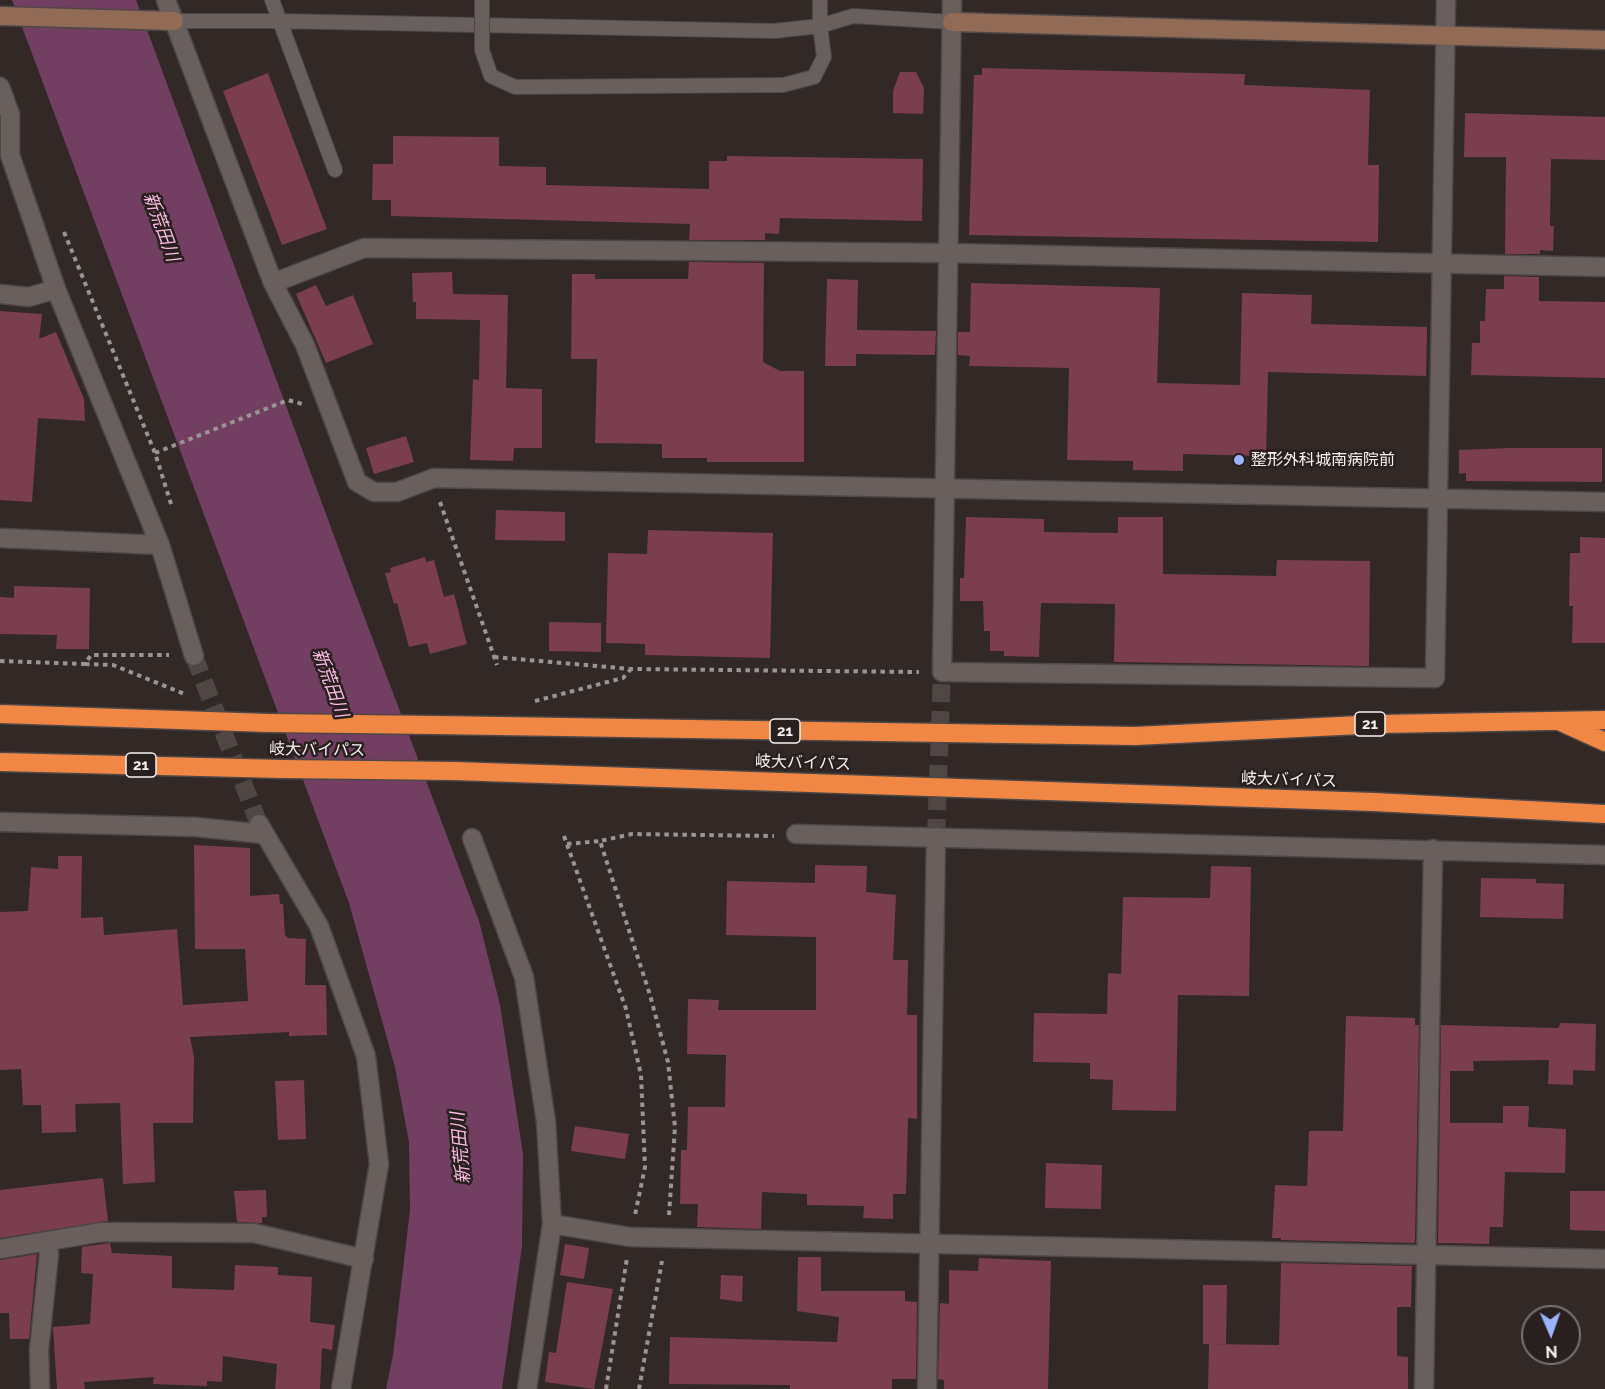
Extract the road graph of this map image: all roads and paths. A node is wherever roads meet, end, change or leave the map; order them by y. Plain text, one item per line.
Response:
1 (166, 0) edge
2 (272, 0) edge
3 (483, 0) edge
4 (820, 0) edge
5 (952, 0) edge
6 (1446, 0) edge
7 (0, 16) edge
8 (174, 21) junction
9 (277, 21) junction
10 (952, 22) junction
11 (820, 26) junction
12 (1446, 38) junction
13 (1605, 40) edge
14 (0, 87) edge
15 (335, 170) dead end
16 (62, 226) dead end
17 (949, 253) junction
18 (1443, 264) junction
19 (1605, 267) edge
20 (273, 283) junction
21 (56, 289) junction
22 (0, 294) edge
23 (288, 400) dead end
24 (155, 453) junction
25 (434, 478) junction
26 (945, 489) junction
27 (1437, 499) junction
28 (1605, 502) edge
29 (174, 517) dead end
30 (0, 538) edge
31 (160, 545) junction
32 (193, 653) joint
33 (494, 657) junction
34 (0, 661) edge
35 (85, 664) junction
36 (497, 665) dead end
37 (631, 669) junction
38 (942, 672) junction
39 (194, 698) dead end
40 (531, 702) dead end
41 (0, 714) edge
42 (1557, 720) junction
43 (1605, 720) edge
44 (1605, 742) edge
45 (0, 762) edge
46 (1605, 814) edge
47 (0, 822) edge
48 (796, 834) joint
49 (564, 836) dead end
50 (936, 837) junction
51 (472, 838) dead end
52 (600, 841) junction
53 (567, 844) junction
54 (1432, 849) junction
55 (1605, 855) edge
56 (552, 1224) junction
57 (630, 1237) junction
58 (666, 1237) junction
59 (46, 1241) junction
60 (929, 1245) junction
61 (0, 1249) edge
62 (1427, 1255) junction
63 (364, 1259) junction
64 (1605, 1259) edge
65 (40, 1389) edge
66 (341, 1389) edge
67 (526, 1389) edge
68 (606, 1389) edge
69 (639, 1389) edge
70 (927, 1389) edge
71 (1424, 1389) edge

1 - 8 street
2 - 9 lane
3 - 11 lane, bridge
4 - 11 lane
5 - 10 street
6 - 12 street
7 - 8 street
8 - 9 lane
8 - 20 street
9 - 11 lane
9 - 15 lane
10 - 11 lane
10 - 12 street
10 - 17 street
12 - 13 street
12 - 18 street
14 - 21 street
16 - 24 path
17 - 18 street
17 - 20 street
17 - 26 street
18 - 19 street
18 - 27 street
20 - 25 street
21 - 22 street
21 - 31 street
23 - 24 path
24 - 29 path
25 - 26 street
25 - 33 path
26 - 27 street
26 - 38 street
27 - 28 street
27 - 38 street
30 - 31 street
31 - 32 street
32 - 35 path
33 - 36 path
33 - 37 path
34 - 35 path
35 - 39 path
37 - 38 path
37 - 40 path
41 - 42 highway, 岐大バイパス / 21, bridge
42 - 43 highway, 岐大バイパス / 21
42 - 44 highway, 21
45 - 46 highway, 岐大バイパス / 21, bridge
47 - 63 street
48 - 50 street
48 - 52 path
49 - 53 path
50 - 54 street
50 - 60 street
51 - 56 street
52 - 53 path
52 - 58 path
53 - 57 path
54 - 55 street
54 - 62 street
56 - 57 street
56 - 67 street
57 - 58 street
57 - 68 path
58 - 60 street
58 - 69 path
59 - 61 street
59 - 63 street
59 - 65 street
60 - 62 street
60 - 70 street
62 - 64 street
62 - 71 street
63 - 66 street

